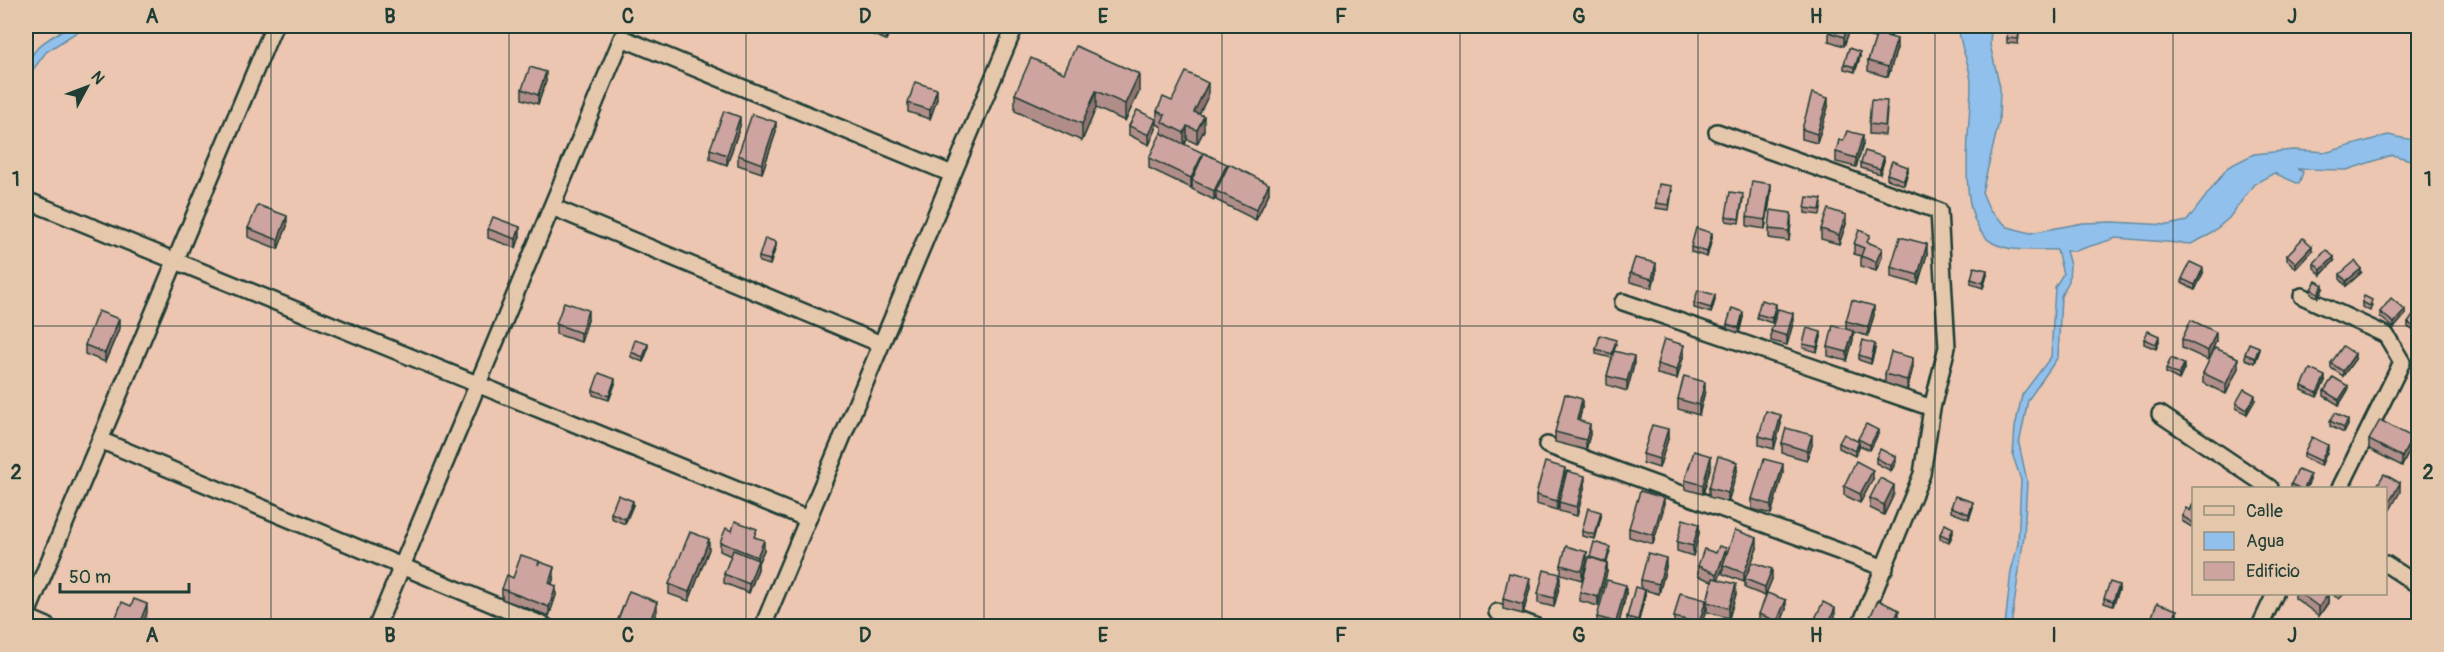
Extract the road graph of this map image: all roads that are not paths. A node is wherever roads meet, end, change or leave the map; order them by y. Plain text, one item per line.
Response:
1 (274, 26) edge
2 (1015, 26) edge
3 (1717, 132) dead end
4 (952, 174) junction
5 (31, 202) dead end
6 (552, 207) junction
7 (175, 261) junction
8 (2302, 296) dead end
9 (1623, 302) dead end
10 (881, 344) junction
11 (478, 384) junction
12 (1932, 408) junction
13 (2160, 414) dead end
14 (100, 440) junction
15 (1547, 445) dead end
16 (2267, 487) edge
17 (2341, 487) edge
18 (808, 519) junction
19 (2387, 565) edge
20 (402, 567) junction
21 (1885, 568) junction
22 (2418, 585) edge
23 (2275, 595) edge
24 (1497, 612) dead end
25 (26, 617) edge
26 (47, 627) edge
27 (377, 627) edge
28 (545, 627) edge
29 (763, 627) edge
30 (1535, 627) edge
31 (1860, 627) edge
32 (2260, 627) edge

1 - 7 street
2 - 4 street
3 - 12 street
4 - 6 street
4 - 10 street
5 - 7 street
6 - 10 street
6 - 11 street
7 - 11 street
7 - 14 street
8 - 17 street
9 - 12 street
10 - 18 street
11 - 18 street
11 - 20 street
12 - 21 street
13 - 16 street
14 - 20 street
14 - 25 street
15 - 21 street
18 - 29 street
19 - 22 street
20 - 27 street
20 - 28 street
21 - 31 street
23 - 32 street
24 - 30 street
25 - 26 street

